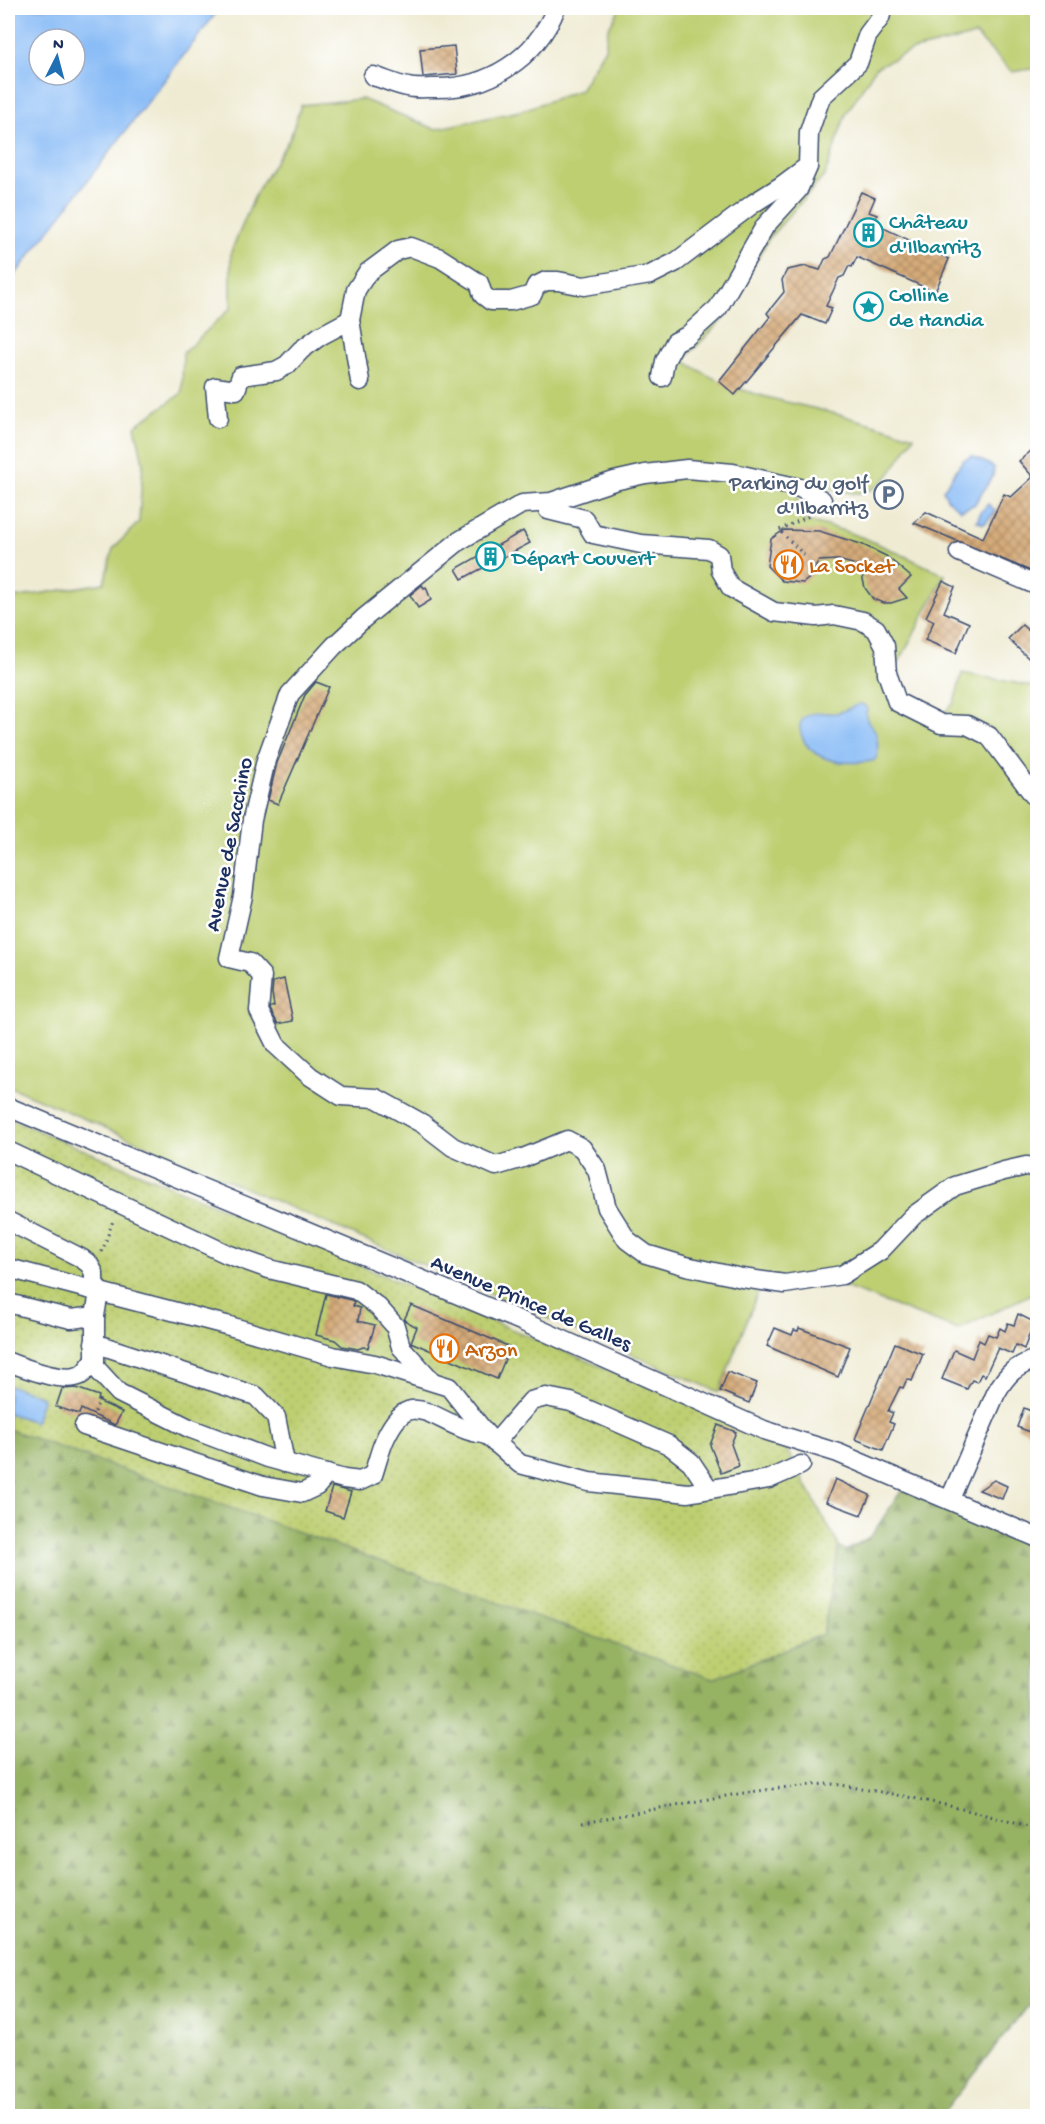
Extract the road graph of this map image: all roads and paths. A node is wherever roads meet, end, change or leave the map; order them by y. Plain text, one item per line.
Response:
1 (556, 8) edge
2 (883, 8) edge
3 (373, 76) dead end
4 (808, 166) junction
5 (350, 320) junction
6 (662, 377) dead end
7 (360, 381) dead end
8 (218, 418) dead end
9 (822, 500) dead end
10 (544, 503) junction
11 (807, 517) dead end
12 (959, 552) dead end
13 (804, 555) dead end
14 (1038, 586) edge
15 (1038, 801) edge
16 (8, 1107) edge
17 (8, 1151) edge
18 (1038, 1167) edge
19 (119, 1203) junction
20 (8, 1221) edge
21 (8, 1268) edge
22 (94, 1273) junction
23 (99, 1292) junction
24 (8, 1303) edge
25 (95, 1316) junction
26 (401, 1347) junction
27 (94, 1352) junction
28 (1038, 1358) edge
29 (8, 1362) edge
30 (371, 1363) junction
31 (107, 1380) junction
32 (432, 1381) junction
33 (86, 1426) joint
34 (491, 1439) junction
35 (838, 1453) junction
36 (285, 1463) junction
37 (327, 1474) junction
38 (709, 1490) junction
39 (950, 1499) junction
40 (1038, 1538) edge
41 (584, 1822) dead end
42 (1038, 1830) edge

1 - 3 street
2 - 4 street
4 - 5 street
4 - 6 street
5 - 7 street
5 - 8 street
9 - 10 street, Avenue de Sacchino
10 - 15 street
10 - 18 street, Avenue de Sacchino
11 - 13 path
12 - 14 street
16 - 35 street, Avenue Prince de Galles
17 - 19 street
19 - 22 path
19 - 26 street
20 - 22 street
21 - 23 street
22 - 23 street
23 - 25 street
23 - 30 street
24 - 25 street
25 - 27 street
26 - 30 street
26 - 32 street
27 - 29 street
27 - 31 street
27 - 36 street
28 - 39 street
30 - 32 street
31 - 33 path
31 - 36 street
32 - 34 street
33 - 37 street
34 - 37 street
34 - 38 street
34 - 38 street
35 - 38 street
35 - 39 street, Avenue Prince de Galles
36 - 37 street
39 - 40 street, Avenue Prince de Galles
41 - 42 path

